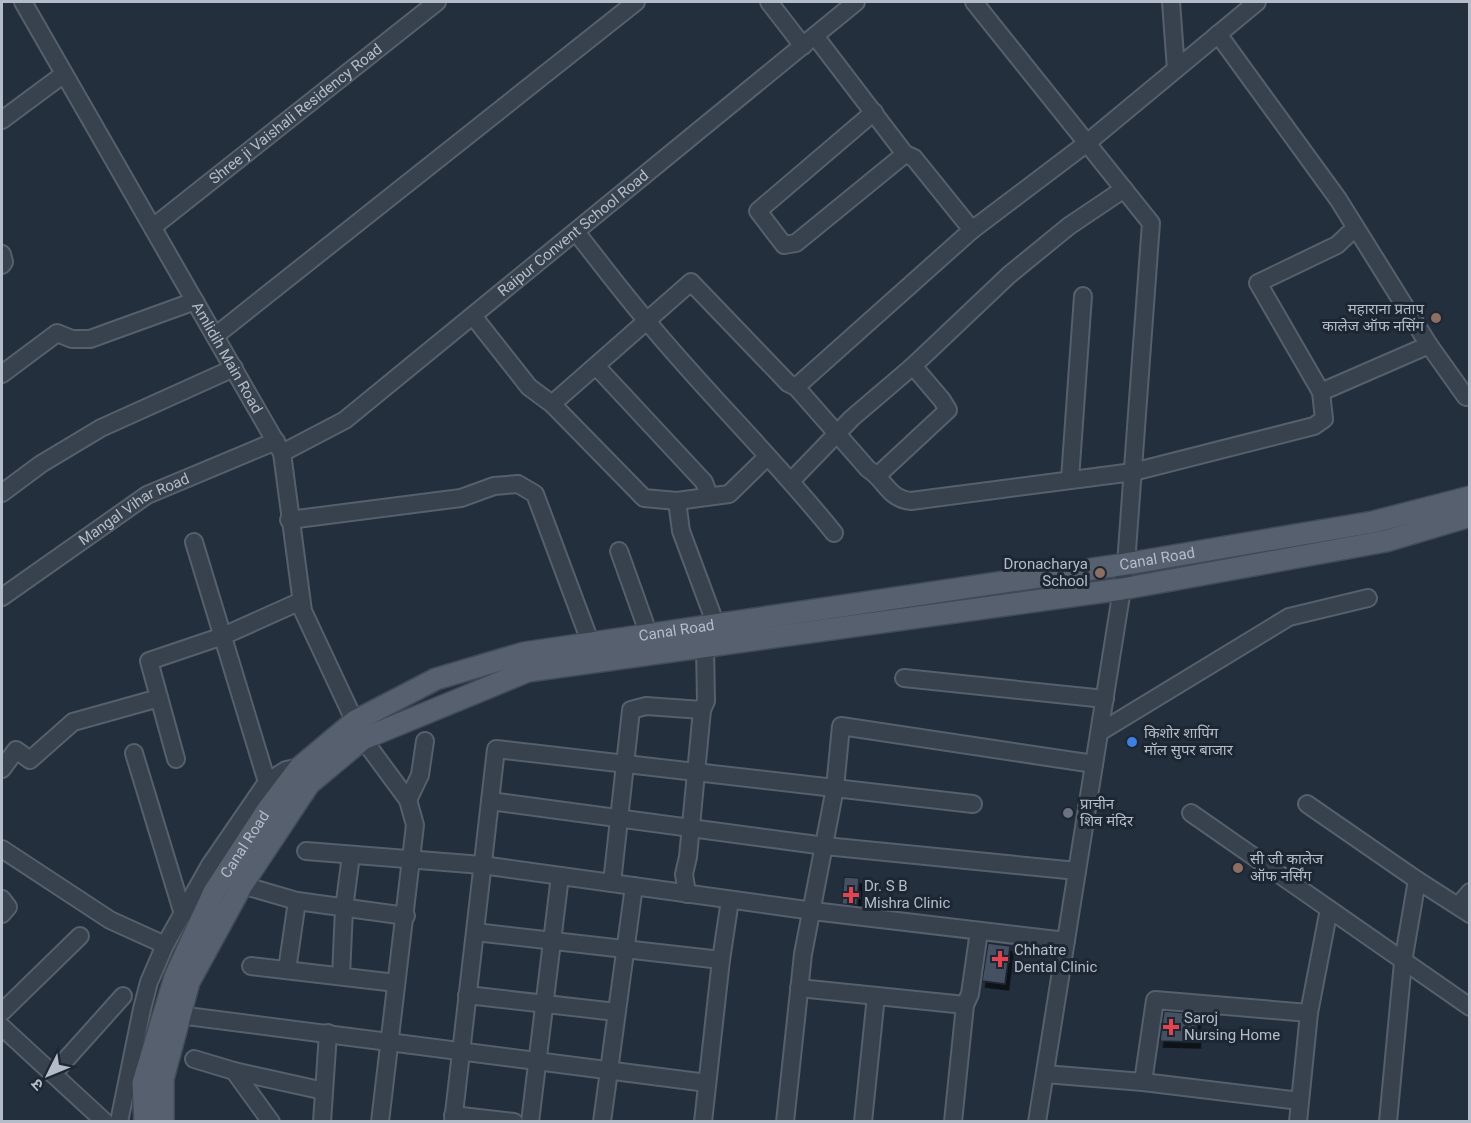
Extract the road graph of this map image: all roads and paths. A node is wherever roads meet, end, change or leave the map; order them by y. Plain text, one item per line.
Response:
1 (23, 2) edge
2 (437, 2) edge
3 (636, 2) edge
4 (769, 2) edge
5 (856, 2) edge
6 (974, 2) edge
7 (1171, 2) edge
8 (1257, 2) edge
9 (1218, 34) junction
10 (809, 41) junction
11 (1176, 69) junction
12 (64, 74) junction
13 (874, 112) junction
14 (2, 120) edge
15 (1087, 143) junction
16 (905, 154) junction
17 (1124, 189) junction
18 (153, 227) junction
19 (1354, 229) junction
20 (972, 230) junction
21 (576, 231) junction
22 (2, 254) edge
23 (2, 265) edge
24 (1083, 296) dead end
25 (195, 301) junction
26 (472, 316) junction
27 (647, 322) junction
28 (215, 336) junction
29 (1430, 345) junction
30 (596, 366) junction
31 (913, 366) junction
32 (234, 368) junction
33 (2, 374) edge
34 (796, 387) junction
35 (1321, 392) junction
36 (1466, 397) dead end
37 (552, 404) junction
38 (837, 435) junction
39 (279, 447) junction
40 (767, 457) junction
41 (1133, 472) junction
42 (878, 475) junction
43 (792, 480) junction
44 (1070, 480) junction
45 (2, 493) edge
46 (709, 495) junction
47 (1470, 497) edge
48 (676, 501) junction
49 (1470, 516) edge
50 (289, 520) junction
51 (834, 533) dead end
52 (194, 542) dead end
53 (619, 551) dead end
54 (1126, 564) junction
55 (1122, 589) junction
56 (2, 597) edge
57 (1368, 598) dead end
58 (301, 602) junction
59 (716, 625) junction
60 (649, 635) junction
61 (223, 636) junction
62 (591, 644) junction
63 (705, 646) junction
64 (904, 678) dead end
65 (159, 698) junction
66 (1105, 699) junction
67 (702, 711) junction
68 (359, 730) junction
69 (1100, 732) junction
70 (425, 741) dead end
71 (134, 753) dead end
72 (176, 759) dead end
73 (625, 764) junction
74 (1094, 764) junction
75 (300, 767) junction
76 (2, 769) edge
77 (696, 772) junction
78 (267, 782) junction
79 (835, 788) junction
80 (408, 800) junction
81 (490, 801) junction
82 (973, 804) dead end
83 (1307, 804) dead end
84 (1191, 813) dead end
85 (618, 818) junction
86 (689, 826) junction
87 (825, 846) junction
88 (2, 849) edge
89 (306, 851) dead end
90 (351, 855) junction
91 (411, 860) junction
92 (482, 865) junction
93 (1077, 872) junction
94 (560, 876) junction
95 (1417, 880) junction
96 (612, 883) junction
97 (242, 885) junction
98 (634, 886) junction
99 (1470, 892) edge
100 (687, 894) junction
101 (2, 899) edge
102 (730, 900) junction
103 (297, 901) junction
104 (344, 909) junction
105 (1329, 909) junction
106 (1464, 910) edge
107 (813, 911) junction
108 (2, 914) edge
109 (183, 914) junction
110 (405, 916) junction
111 (980, 931) junction
112 (475, 932) junction
113 (80, 936) dead end
114 (552, 940) junction
115 (1066, 941) junction
116 (165, 945) junction
117 (625, 949) junction
118 (721, 960) junction
119 (1403, 962) junction
120 (251, 966) dead end
121 (287, 970) junction
122 (341, 976) junction
123 (396, 983) junction
124 (799, 988) junction
125 (467, 995) junction
126 (123, 996) dead end
127 (876, 996) junction
128 (545, 1005) junction
129 (965, 1005) junction
130 (1470, 1007) edge
131 (2, 1012) edge
132 (616, 1012) junction
133 (1309, 1013) junction
134 (179, 1015) junction
135 (2, 1027) edge
136 (328, 1034) junction
137 (387, 1041) junction
138 (461, 1052) junction
139 (194, 1059) dead end
140 (538, 1062) junction
141 (234, 1071) junction
142 (609, 1071) junction
143 (53, 1074) junction
144 (1045, 1074) junction
145 (1143, 1082) junction
146 (707, 1083) junction
147 (324, 1091) junction
148 (1300, 1101) junction
149 (453, 1118) edge
150 (105, 1122) edge
151 (119, 1122) edge
152 (145, 1122) edge
153 (164, 1122) edge
154 (271, 1122) edge
155 (322, 1122) edge
156 (380, 1122) edge
157 (514, 1122) edge
158 (530, 1122) edge
159 (602, 1122) edge
160 (703, 1122) edge
161 (785, 1122) edge
162 (862, 1122) edge
163 (953, 1122) edge
164 (1037, 1122) edge
165 (1298, 1122) edge
166 (1388, 1122) edge

1 - 12 street, Amlidih Main Road
2 - 18 street, Shree ji Vaishali Residency Road
3 - 28 street
4 - 10 street
5 - 10 street, Raipur Convent School Road
6 - 15 street
7 - 11 street
8 - 9 street
9 - 11 street
9 - 19 street
10 - 13 street
10 - 21 street, Raipur Convent School Road
11 - 15 street
12 - 14 street
12 - 18 street, Amlidih Main Road
13 - 16 street
13 - 16 street
15 - 17 street
15 - 20 street
16 - 20 street
17 - 31 street
17 - 41 street
18 - 25 street, Amlidih Main Road
19 - 29 street
19 - 35 street
20 - 34 street
21 - 26 street, Raipur Convent School Road
21 - 27 street
22 - 23 street
24 - 44 street
25 - 28 street, Amlidih Main Road
25 - 33 street
26 - 37 street
26 - 39 street, Raipur Convent School Road
27 - 30 street
27 - 34 street
27 - 40 street
28 - 32 street, Amlidih Main Road
29 - 35 street
29 - 36 street
30 - 37 street
30 - 46 street
31 - 38 street
31 - 42 street
32 - 39 street, Amlidih Main Road
32 - 45 street
34 - 38 street
35 - 41 street
37 - 48 street
38 - 42 street
38 - 43 street
39 - 50 street, Amlidih Main Road
39 - 56 street, Mangal Vihar Road
40 - 43 street
40 - 46 street
41 - 44 street
41 - 54 street
42 - 44 street
43 - 51 street
46 - 48 street
47 - 54 main road, Canal Road
48 - 59 street
49 - 55 main road, Canal Road
50 - 58 street, Amlidih Main Road
50 - 62 street
52 - 61 street
53 - 60 street
54 - 55 street
54 - 59 main road, Canal Road
55 - 63 main road, Canal Road
55 - 66 street
57 - 69 street
58 - 61 street
58 - 68 street, Amlidih Main Road
59 - 60 main road, Canal Road
60 - 62 main road, Canal Road
61 - 65 street
61 - 78 street
62 - 68 main road, Canal Road
63 - 67 street
63 - 68 main road, Canal Road
64 - 66 street
65 - 72 street
65 - 76 street
66 - 69 street
67 - 73 street
67 - 77 street
68 - 75 main road, Canal Road
68 - 80 street, Amlidih Main Road
68 - 97 main road, Canal Road
69 - 74 street
70 - 80 street
71 - 109 street
73 - 77 street
73 - 81 street
73 - 85 street
74 - 79 street
74 - 93 street
75 - 78 street
75 - 152 main road, Canal Road
77 - 79 street
77 - 86 street
78 - 109 street
79 - 82 street
79 - 87 street
80 - 91 street
81 - 85 street
81 - 92 street
83 - 95 street
84 - 105 street
85 - 86 street
85 - 96 street
86 - 87 street
86 - 100 street
87 - 93 street
87 - 107 street
88 - 116 street
89 - 90 street
90 - 91 street
90 - 104 street
91 - 92 street
91 - 110 street
92 - 94 street
92 - 112 street
93 - 115 street
94 - 96 street
94 - 114 street
95 - 106 street
95 - 119 street
96 - 98 street
97 - 103 street
97 - 134 main road, Canal Road
98 - 100 street
98 - 117 street
99 - 106 street
100 - 102 street
101 - 108 street
102 - 107 street
102 - 118 street
103 - 104 street
103 - 121 street
104 - 110 street
104 - 122 street
105 - 119 street
105 - 133 street
107 - 111 street
107 - 124 street
109 - 116 street
110 - 123 street
111 - 115 street
111 - 129 street
112 - 114 street
112 - 125 street
113 - 131 street
114 - 117 street
114 - 128 street
115 - 144 street
116 - 151 street
117 - 118 street
117 - 132 street
118 - 146 street
119 - 130 street
119 - 166 street
120 - 121 street
121 - 122 street
122 - 123 street
123 - 137 street
124 - 127 street
124 - 161 street
125 - 128 street
125 - 138 street
126 - 143 street
127 - 129 street
127 - 162 street
128 - 132 street
128 - 140 street
129 - 163 street
132 - 142 street
133 - 145 street
133 - 148 street
134 - 136 street
134 - 153 main road, Canal Road
135 - 143 street
136 - 137 street
136 - 147 street
137 - 138 street
137 - 156 street
138 - 140 street
138 - 149 street
139 - 141 street
140 - 142 street
140 - 158 street
141 - 147 street
141 - 154 street
142 - 146 street
142 - 159 street
143 - 150 street
144 - 145 street
144 - 164 street
145 - 148 street
146 - 160 street
147 - 155 street
148 - 165 street
149 - 157 street

